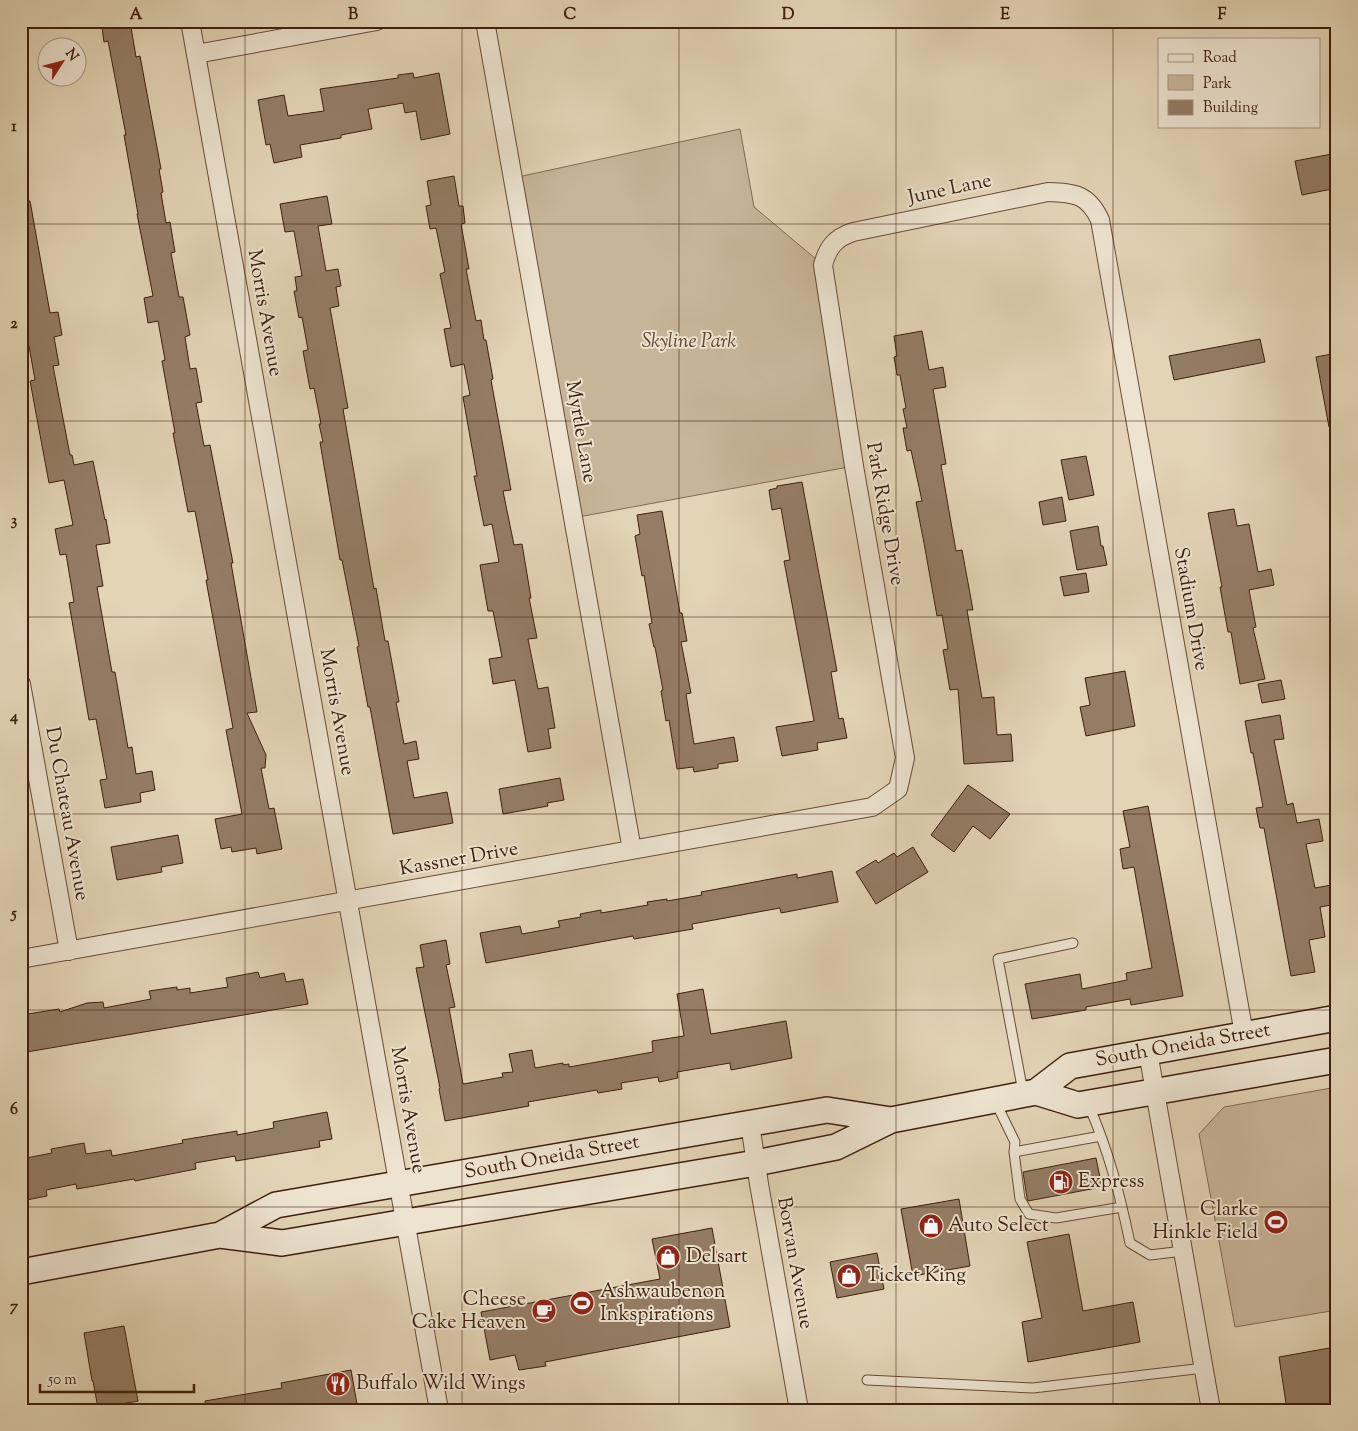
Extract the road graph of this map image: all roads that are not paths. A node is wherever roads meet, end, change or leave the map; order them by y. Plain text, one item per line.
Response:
1 (190, 21) edge
2 (377, 21) edge
3 (485, 21) edge
4 (196, 54) junction
5 (1082, 196) joint
6 (830, 246) joint
7 (21, 684) edge
8 (898, 789) joint
9 (632, 850) junction
10 (348, 901) junction
11 (1073, 943) dead end
12 (69, 951) junction
13 (21, 960) edge
14 (1337, 1018) edge
15 (1244, 1034) junction
16 (1148, 1052) junction
17 (1337, 1060) edge
18 (1155, 1091) junction
19 (1030, 1093) junction
20 (995, 1100) junction
21 (1087, 1103) junction
22 (891, 1120) junction
23 (750, 1124) junction
24 (1101, 1136) junction
25 (1014, 1152) junction
26 (756, 1163) junction
27 (399, 1184) junction
28 (1122, 1207) junction
29 (406, 1223) junction
30 (220, 1235) junction
31 (1183, 1251) junction
32 (21, 1272) edge
33 (1204, 1368) junction
34 (867, 1380) dead end
35 (440, 1410) edge
36 (799, 1410) edge
37 (1211, 1410) edge

1 - 4 street, Morris Avenue
2 - 4 street
3 - 9 street, Myrtle Lane
4 - 10 street, Morris Avenue
5 - 6 street, June Lane
5 - 15 street, Stadium Drive
6 - 8 street, Park Ridge Drive
7 - 12 street, Du Chateau Avenue
8 - 9 street, Kassner Drive
9 - 10 street, Kassner Drive
10 - 12 street, Kassner Drive
10 - 27 street, Morris Avenue
11 - 19 lane
12 - 13 street, Kassner Drive
14 - 15 street, South Oneida Street
15 - 16 street, South Oneida Street
16 - 18 street
16 - 19 street, South Oneida Street
17 - 18 street, South Oneida Street
18 - 21 street, South Oneida Street
18 - 31 street
19 - 20 street, South Oneida Street
19 - 21 street, South Oneida Street
20 - 22 street, South Oneida Street
20 - 25 lane
21 - 24 lane
22 - 23 street, South Oneida Street
22 - 26 street, South Oneida Street
23 - 26 street, Borvan Avenue
23 - 27 street, South Oneida Street
24 - 25 lane
24 - 28 lane
25 - 28 lane
26 - 29 street, South Oneida Street
26 - 36 street, Borvan Avenue
27 - 29 street, Morris Avenue
27 - 30 street, South Oneida Street
28 - 31 lane
29 - 30 street, South Oneida Street
29 - 35 street, Morris Avenue
30 - 32 street, South Oneida Street
31 - 33 street
33 - 34 lane
33 - 37 street

